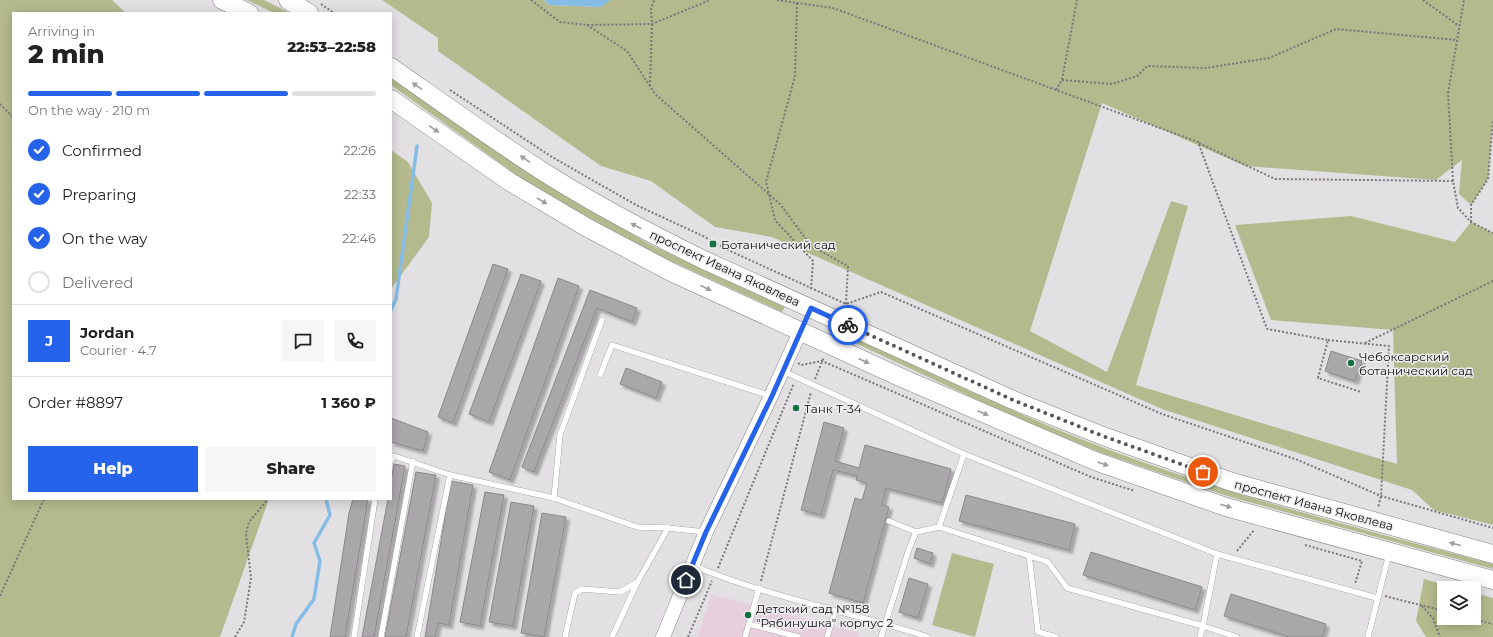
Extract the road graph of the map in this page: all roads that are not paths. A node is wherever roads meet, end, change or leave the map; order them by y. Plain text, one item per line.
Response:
1 (222, 0) edge
2 (288, 0) edge
3 (248, 12) edge
4 (307, 12) edge
5 (392, 68) edge
6 (392, 100) edge
7 (811, 308) junction
8 (602, 320) dead end
9 (800, 332) junction
10 (783, 371) junction
11 (600, 376) dead end
12 (772, 396) junction
13 (964, 454) junction
14 (392, 459) edge
15 (413, 461) junction
16 (450, 475) junction
17 (554, 498) junction
18 (376, 500) edge
19 (889, 522) dead end
20 (938, 527) junction
21 (668, 528) junction
22 (706, 532) junction
23 (916, 532) junction
24 (1390, 552) junction
25 (1217, 554) junction
26 (1493, 554) edge
27 (1029, 556) junction
28 (692, 565) junction
29 (1493, 580) edge
30 (637, 583) junction
31 (759, 588) junction
32 (1377, 598) junction
33 (835, 611) junction
34 (885, 623) junction
35 (749, 624) junction
36 (1204, 626) junction
37 (354, 637) edge
38 (381, 637) edge
39 (417, 637) edge
40 (565, 637) edge
41 (612, 637) edge
42 (663, 637) edge
43 (745, 637) edge
44 (798, 637) edge
45 (827, 637) edge
46 (881, 637) edge
47 (928, 637) edge
48 (1056, 637) edge
49 (1200, 637) edge
50 (1237, 637) edge
51 (1368, 637) edge

1 - 3 main road
2 - 4 main road
7 -> 5 main road, проспект Ивана Яковлева
6 -> 9 main road, проспект Ивана Яковлева
7 - 9 main road
26 -> 7 main road, проспект Ивана Яковлева
8 - 17 lane
9 - 10 street
9 -> 24 main road, проспект Ивана Яковлева
10 - 12 street
10 - 13 lane
11 - 12 lane
12 - 22 street
13 - 20 lane
13 - 25 lane
14 - 15 lane
15 - 16 lane
15 - 38 lane
16 - 17 lane
16 - 39 lane
17 - 21 lane
18 - 37 lane
19 - 23 lane
20 - 23 lane
20 - 27 lane
21 - 22 lane
21 - 30 lane
22 - 28 street
23 - 34 lane
24 - 29 main road, проспект Ивана Яковлева
24 - 32 lane
25 - 32 lane
25 - 36 lane
27 - 36 lane
27 - 48 lane
28 - 31 lane
28 - 42 street
30 - 40 lane
30 - 41 lane
31 - 33 lane
31 - 35 lane
32 - 51 lane
33 - 34 lane
33 - 45 lane
34 - 46 lane
34 - 47 lane
35 - 43 lane
35 - 44 lane
36 - 49 lane
36 - 50 lane

